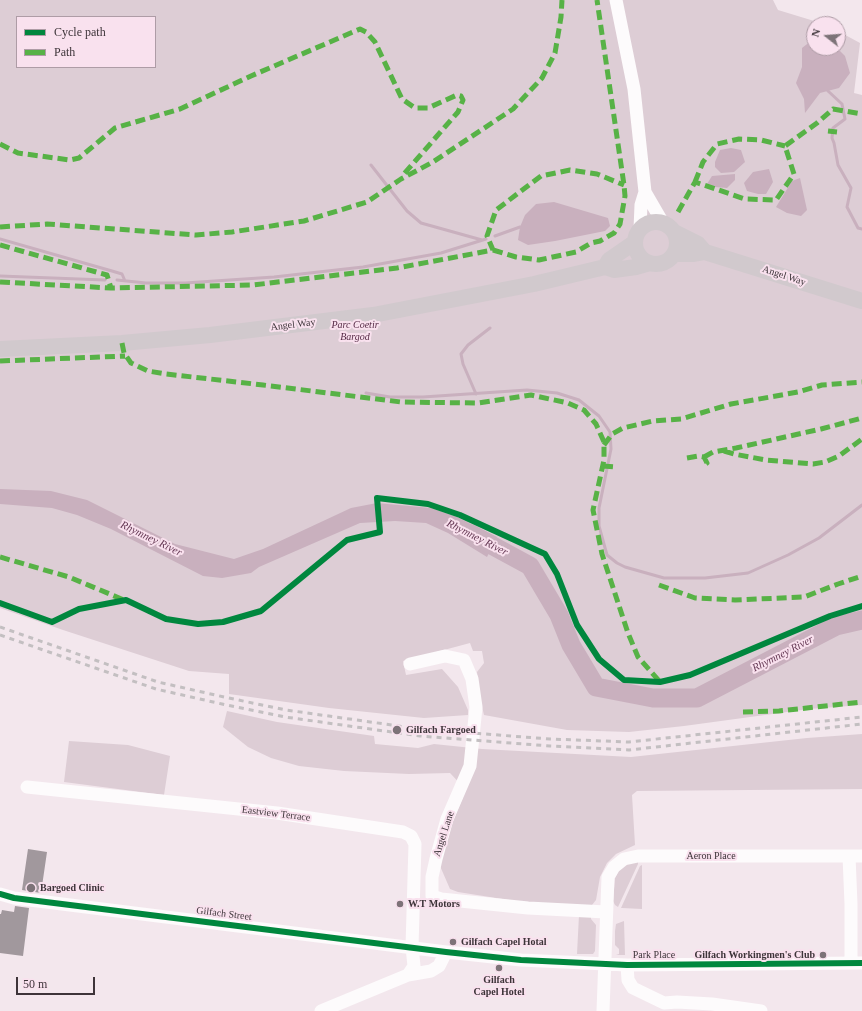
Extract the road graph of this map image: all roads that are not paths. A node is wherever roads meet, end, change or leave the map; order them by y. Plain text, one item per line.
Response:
1 (616, 0) edge
2 (645, 192) junction
3 (668, 227) junction
4 (637, 236) junction
5 (705, 252) junction
6 (674, 254) junction
7 (650, 263) junction
8 (605, 268) junction
9 (862, 301) edge
10 (0, 349) edge
11 (410, 664) dead end
12 (27, 787) dead end
13 (856, 856) edge
14 (0, 894) edge
15 (606, 912) junction
16 (412, 947) junction
17 (446, 952) junction
18 (604, 963) junction
19 (857, 963) edge
20 (627, 965) junction
21 (408, 975) junction
22 (664, 1007) edge
23 (321, 1011) edge
24 (603, 1011) edge
25 (761, 1011) edge

1 - 2 street
2 - 3 street
2 - 4 street
3 - 4 main road
3 - 5 main road, Angel Way
3 - 6 main road
4 - 7 main road
4 - 8 main road
5 - 6 main road, Angel Way
5 - 9 main road, Angel Way
6 - 7 main road
7 - 8 main road, Angel Way
8 - 10 main road, Angel Way
11 - 15 street, Angel Lane
12 - 16 street, Eastview Terrace
13 - 15 street, Aeron Place
13 - 19 street, Aeron Place
14 - 16 street, Gilfach Street
15 - 18 street, Aeron Place
16 - 17 street, Gilfach Street
16 - 21 street, Eastview Terrace
17 - 18 street, Park Place
17 - 21 street
18 - 20 street, Park Place
18 - 24 street, Aeron Place
19 - 20 street, Park Place
20 - 22 street
21 - 23 street
22 - 25 street

